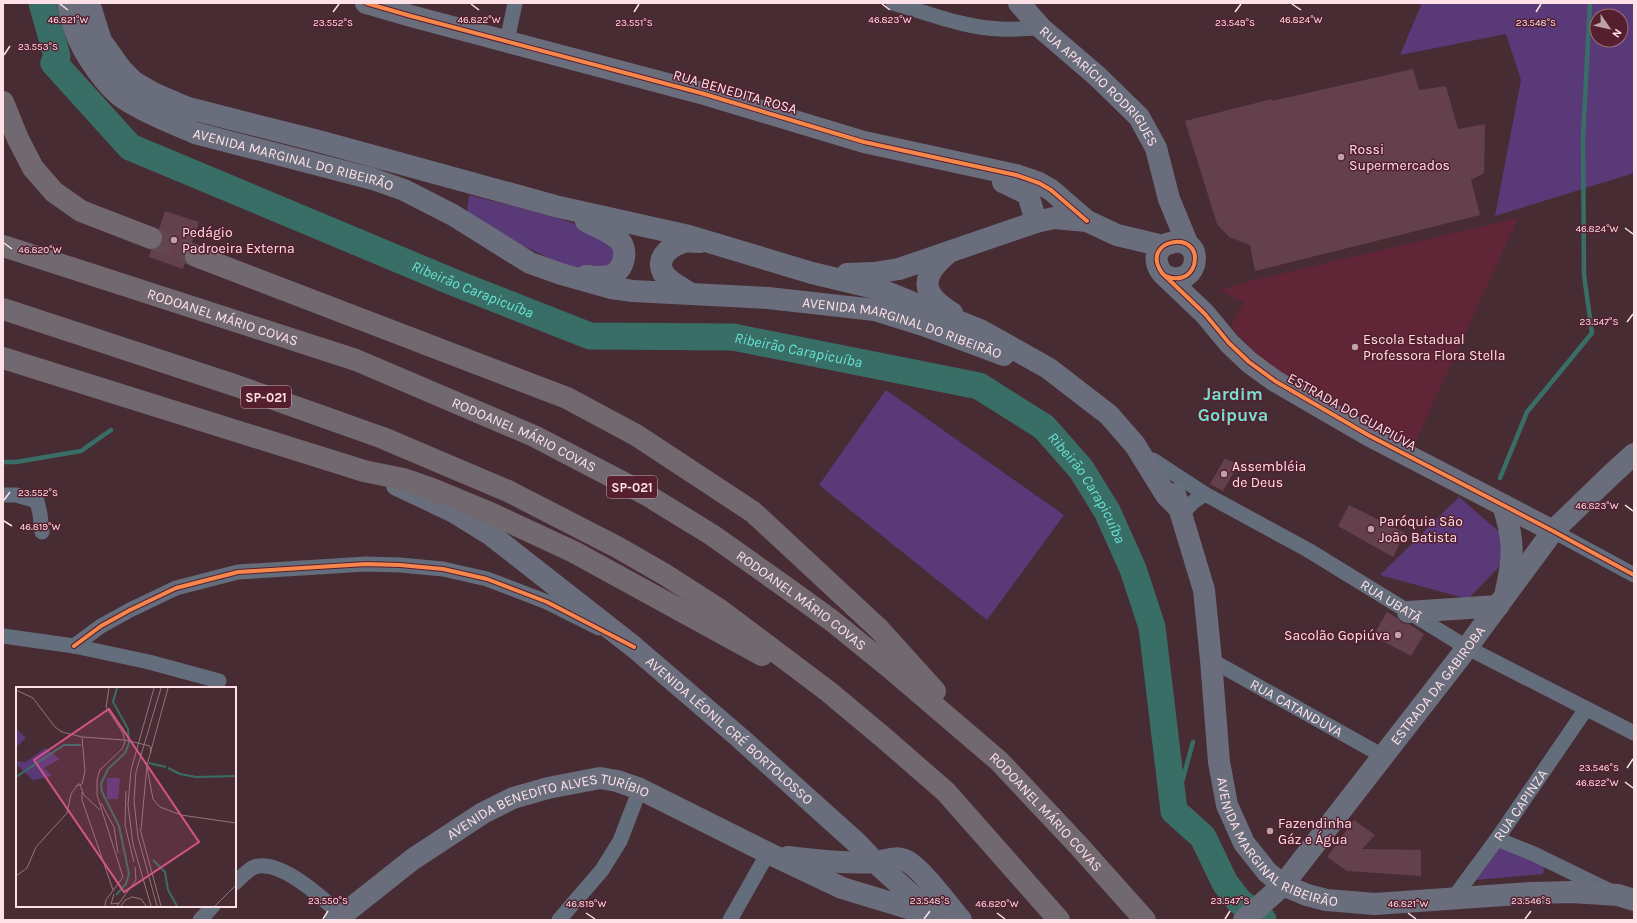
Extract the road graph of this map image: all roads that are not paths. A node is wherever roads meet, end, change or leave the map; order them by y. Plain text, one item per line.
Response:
1 (68, 3) edge
2 (89, 3) edge
3 (366, 3) edge
4 (515, 3) edge
5 (893, 3) edge
6 (1018, 3) edge
7 (1041, 28) junction
8 (506, 42) junction
9 (3, 102) edge
10 (964, 163) junction
11 (1169, 199) junction
12 (560, 207) junction
13 (1087, 221) junction
14 (1036, 222) junction
15 (1117, 235) junction
16 (152, 238) tunnel mouth
17 (707, 242) junction
18 (1164, 245) junction
19 (3, 246) edge
20 (946, 254) junction
21 (1191, 254) junction
22 (196, 256) tunnel mouth
23 (1162, 272) junction
24 (812, 273) junction
25 (561, 274) junction
26 (879, 289) junction
27 (691, 293) junction
28 (3, 309) edge
29 (1205, 314) junction
30 (982, 331) junction
31 (4, 358) edge
32 (1090, 401) junction
33 (1135, 445) junction
34 (1634, 454) edge
35 (1153, 460) junction
36 (364, 471) junction
37 (3, 494) edge
38 (1205, 494) junction
39 (1503, 505) junction
40 (1181, 511) junction
41 (1553, 531) junction
42 (42, 532) dead end
43 (1634, 575) edge
44 (1501, 602) junction
45 (1408, 612) junction
46 (3, 636) edge
47 (74, 646) junction
48 (634, 647) junction
49 (1466, 647) junction
50 (1211, 660) junction
51 (219, 681) dead end
52 (829, 692) junction
53 (1586, 709) junction
54 (1634, 733) edge
55 (1383, 756) junction
56 (999, 761) junction
57 (640, 789) junction
58 (1497, 839) junction
59 (772, 855) junction
60 (875, 862) junction
61 (236, 882) edge
62 (1283, 885) junction
63 (1626, 897) edge
64 (876, 898) junction
65 (1452, 900) junction
66 (212, 907) edge
67 (338, 917) edge
68 (200, 920) edge
69 (559, 920) edge
70 (730, 920) edge
71 (935, 920) edge
72 (938, 920) edge
73 (961, 920) edge
74 (1059, 920) edge
75 (1145, 920) edge
76 (1244, 920) edge

1 - 25 main road, AVENIDA MARGINAL DO RIBEIRÃO
2 - 12 main road, AVENIDA MARGINAL DO RIBEIRÃO
3 - 8 main road, RUA BENEDITA ROSA
4 - 8 street
5 - 7 street, RUA APARÍCIO RODRIGUES
6 - 7 main road
7 - 11 main road, RUA APARÍCIO RODRIGUES
8 - 10 main road, RUA BENEDITA ROSA
9 - 16 highway
10 - 13 main road, RUA BENEDITA ROSA
10 - 14 main road, RUA BENEDITA ROSA
11 - 18 main road, RUA APARÍCIO RODRIGUES
11 - 21 main road, RUA APARÍCIO RODRIGUES
12 - 17 main road, AVENIDA MARGINAL DO RIBEIRÃO
12 - 25 main road, AVENIDA MARGINAL DO RIBEIRÃO
13 - 14 main road, RUA BENEDITA ROSA
13 - 15 main road, RUA BENEDITA ROSA
14 - 20 main road
15 - 18 main road, RUA BENEDITA ROSA
15 - 23 main road, RUA BENEDITA ROSA
17 - 24 main road, AVENIDA MARGINAL DO RIBEIRÃO
17 - 27 main road, AVENIDA MARGINAL DO RIBEIRÃO
18 - 21 main road
18 - 23 main road
19 - 56 highway, RODOANEL MÁRIO COVAS / SP-021
20 - 24 main road
20 - 26 main road, AVENIDA MARGINAL DO RIBEIRÃO
20 - 30 main road, AVENIDA MARGINAL DO RIBEIRÃO
21 - 23 main road
21 - 29 main road, ESTRADA DO GUAPIÚVA
22 - 56 highway
23 - 29 main road, ESTRADA DO GUAPIÚVA
24 - 26 main road, AVENIDA MARGINAL DO RIBEIRÃO
25 - 27 main road, AVENIDA MARGINAL DO RIBEIRÃO
26 - 27 main road, AVENIDA MARGINAL DO RIBEIRÃO
26 - 30 main road, AVENIDA MARGINAL DO RIBEIRÃO
27 - 32 main road, AVENIDA MARGINAL DO RIBEIRÃO
28 - 52 highway, SP-021
29 - 39 main road, ESTRADA DO GUAPIÚVA
30 - 32 main road, AVENIDA MARGINAL DO RIBEIRÃO
31 - 36 highway
32 - 33 main road
33 - 35 main road, AVENIDA MARGINAL RIBEIRÃO
33 - 40 main road
34 - 41 main road, ESTRADA DA GABIROBA
35 - 38 street, RUA UBATÃ
35 - 40 main road, AVENIDA MARGINAL RIBEIRÃO
36 - 48 main road, AVENIDA LÉONIL CRÉ BORTOLOSSO
36 - 52 highway
37 - 42 street
38 - 40 street
38 - 45 street, RUA UBATÃ
39 - 41 main road, ESTRADA DO GUAPIÚVA
39 - 44 main road
40 - 50 main road, AVENIDA MARGINAL RIBEIRÃO
41 - 43 street
41 - 44 main road, ESTRADA DA GABIROBA
44 - 45 main road
44 - 49 main road, ESTRADA DA GABIROBA
45 - 49 street, RUA UBATÃ
46 - 47 street
47 - 48 street
47 - 51 street
48 - 60 main road, AVENIDA LÉONIL CRÉ BORTOLOSSO
49 - 53 street, RUA UBATÃ
49 - 55 main road, ESTRADA DA GABIROBA
50 - 55 street, RUA CATANDUVA
50 - 62 main road, AVENIDA MARGINAL RIBEIRÃO
52 - 74 highway, SP-021
53 - 54 street, RUA UBATÃ
53 - 58 street, RUA CAPINZA
55 - 62 main road, ESTRADA DA GABIROBA
56 - 75 highway, RODOANEL MÁRIO COVAS / SP-021
57 - 59 main road, AVENIDA BENEDITO ALVES TURÍBIO
57 - 67 main road, AVENIDA BENEDITO ALVES TURÍBIO
57 - 69 street
58 - 63 street
58 - 65 street, RUA CAPINZA
59 - 60 main road, AVENIDA BENEDITO ALVES TURÍBIO
59 - 64 main road, AVENIDA BENEDITO ALVES TURÍBIO
59 - 70 street
60 - 64 main road
60 - 72 main road, AVENIDA LÉONIL CRÉ BORTOLOSSO
60 - 73 main road, AVENIDA BENEDITO ALVES TURÍBIO
61 - 67 street
62 - 65 main road, AVENIDA MARGINAL RIBEIRÃO
62 - 76 main road, ESTRADA DA GABIROBA
63 - 65 main road, AVENIDA MARGINAL RIBEIRÃO
64 - 71 main road, AVENIDA BENEDITO ALVES TURÍBIO
66 - 68 street

